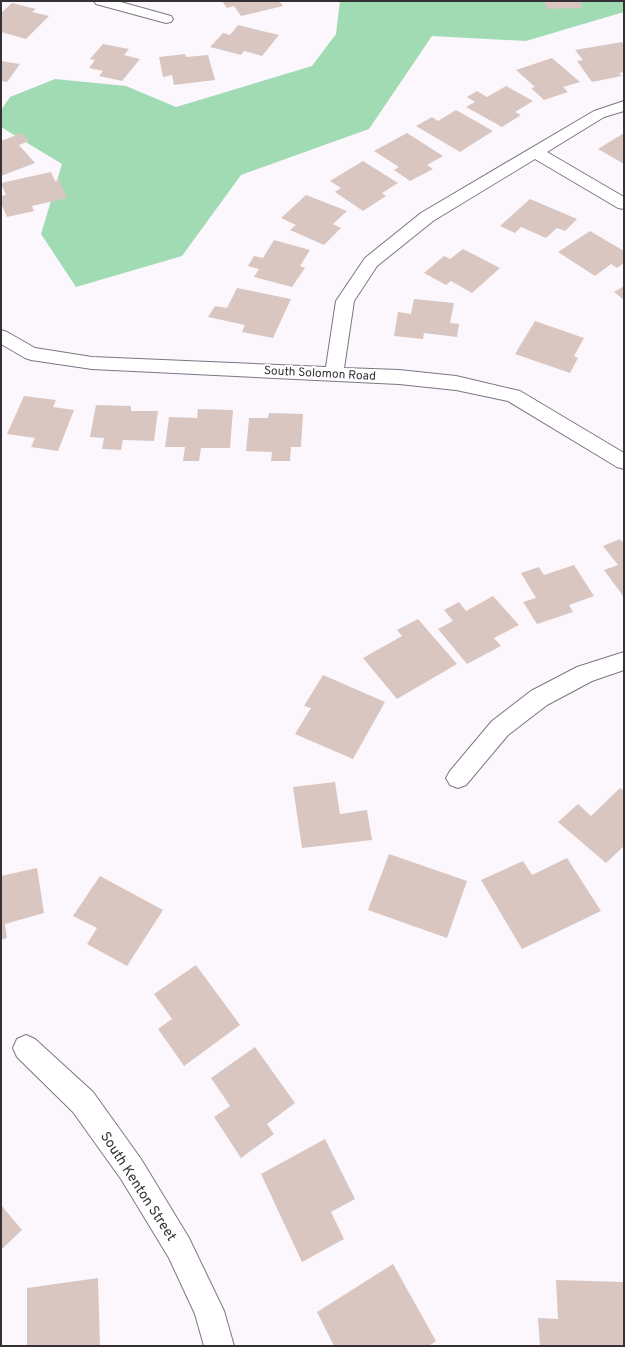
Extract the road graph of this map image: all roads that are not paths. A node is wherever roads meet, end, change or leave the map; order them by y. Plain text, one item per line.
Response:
1 (101, 1) edge
2 (166, 19) dead end
3 (624, 106) edge
4 (535, 152) junction
5 (624, 204) edge
6 (1, 336) edge
7 (334, 374) junction
8 (624, 462) edge
9 (624, 661) edge
10 (458, 778) dead end
11 (26, 1048) dead end
12 (219, 1346) edge

1 - 2 street
3 - 4 street
4 - 5 street
4 - 7 street
6 - 7 street, South Solomon Road
7 - 8 street, South Solomon Road
9 - 10 street
11 - 12 street, South Kenton Street

